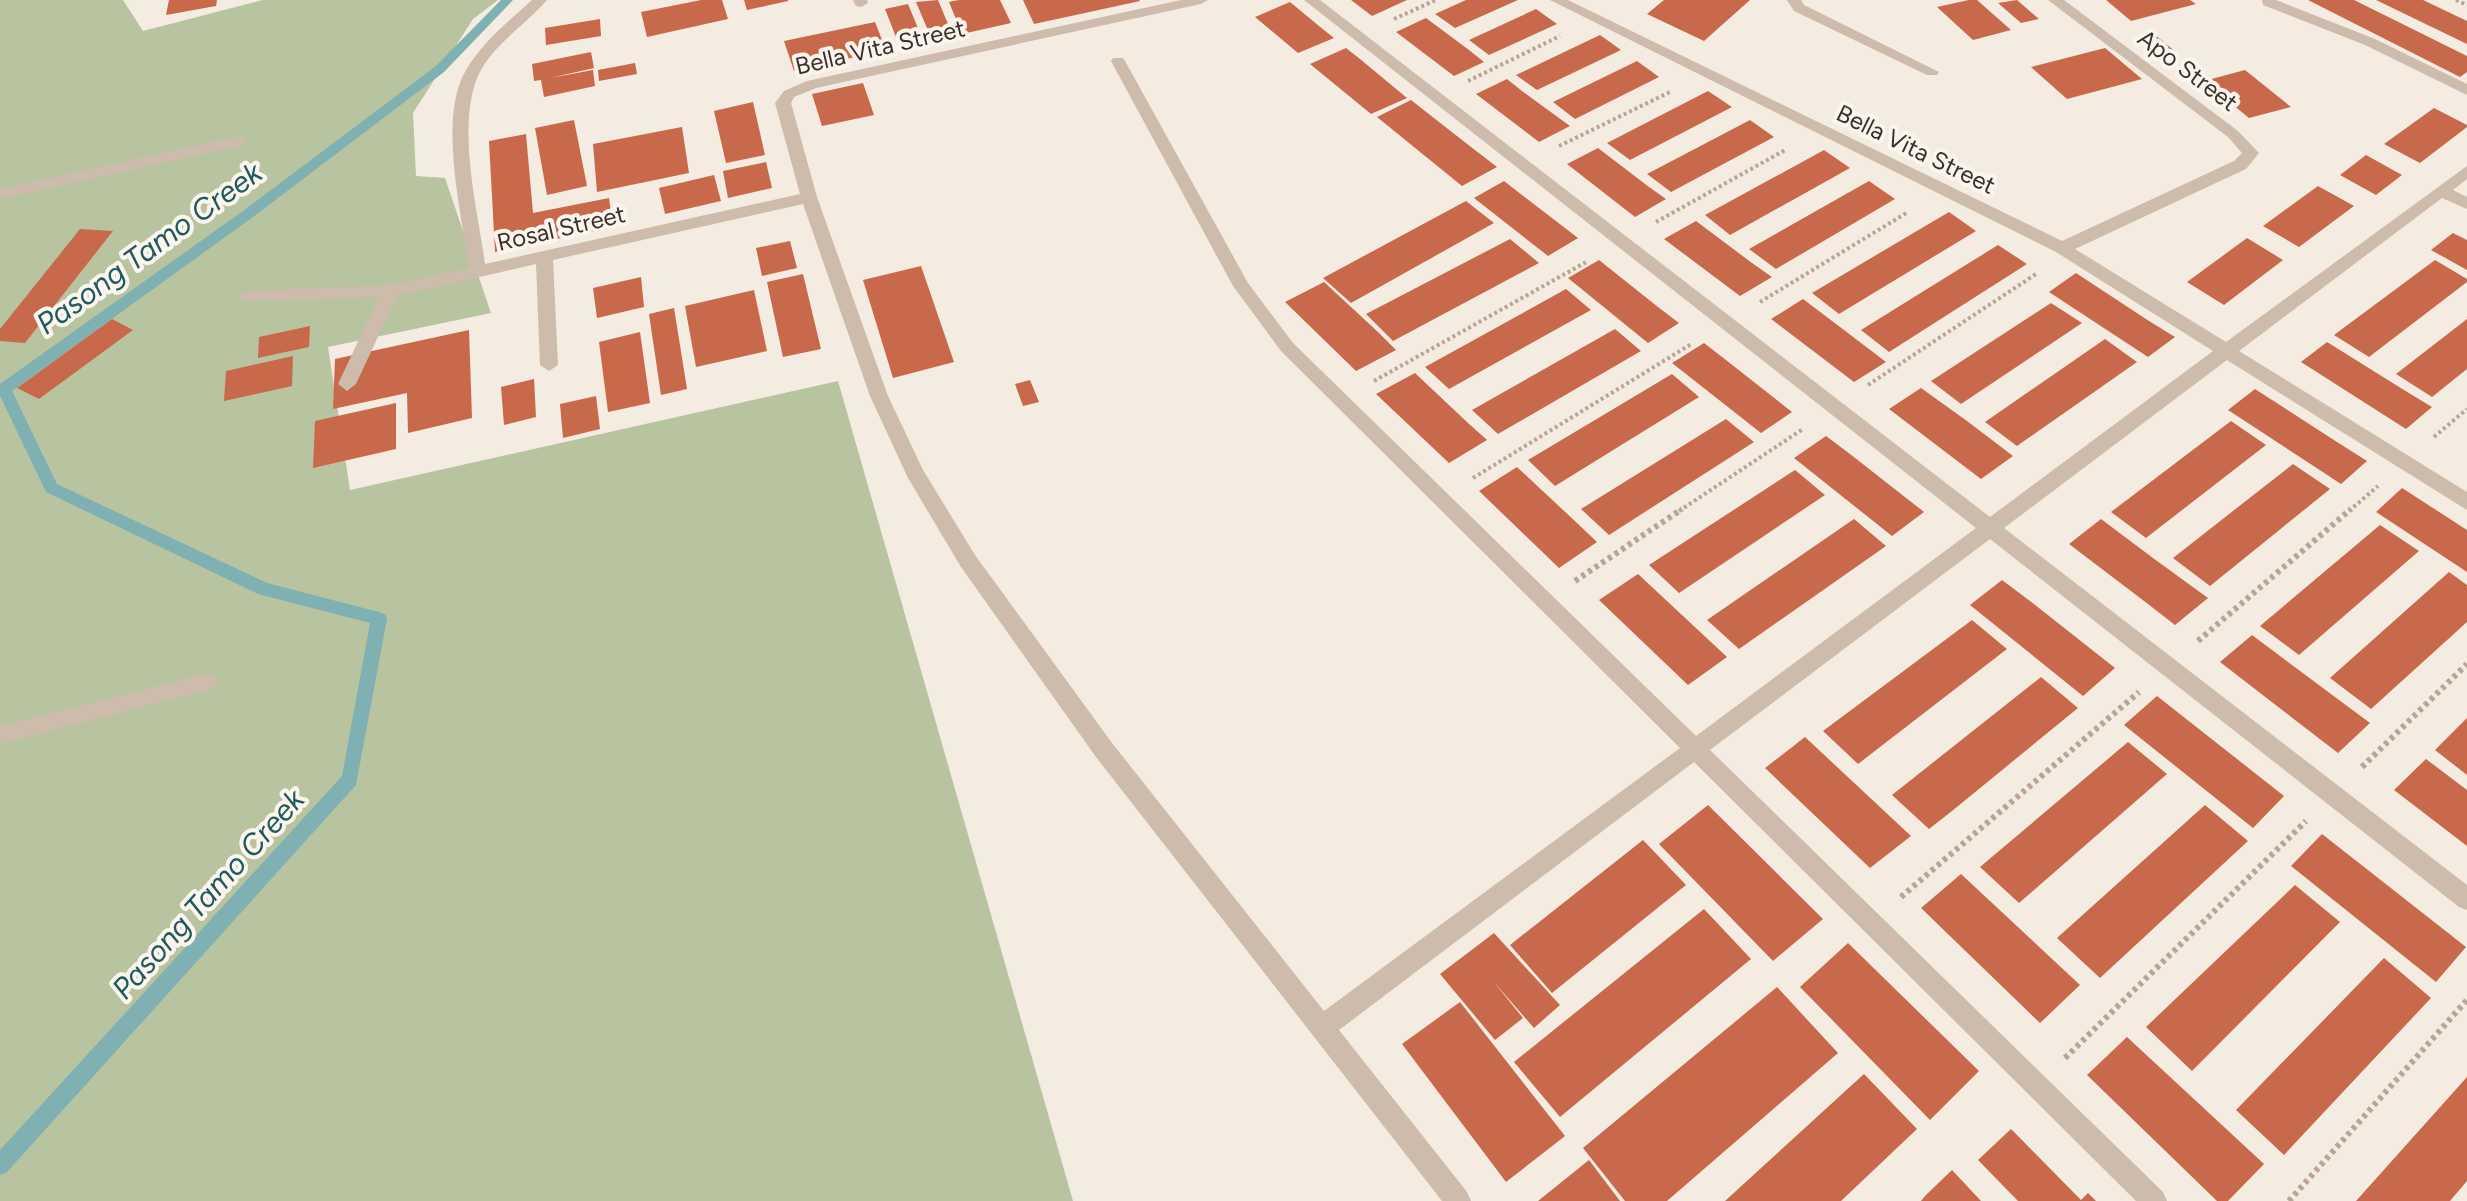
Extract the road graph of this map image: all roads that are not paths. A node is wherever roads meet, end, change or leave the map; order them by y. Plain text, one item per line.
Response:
1 (540, 0) edge
2 (1201, 0) edge
3 (1311, 0) edge
4 (1557, 0) edge
5 (1794, 0) edge
6 (2055, 0) edge
7 (2268, 2) edge
8 (1147, 6) edge
9 (1118, 61) dead end
10 (1932, 72) dead end
11 (2467, 90) edge
12 (239, 141) dead end
13 (2467, 171) edge
14 (2441, 190) junction
15 (0, 194) edge
16 (2467, 204) edge
17 (812, 206) junction
18 (2062, 248) junction
19 (544, 256) junction
20 (478, 272) junction
21 (391, 291) junction
22 (248, 297) dead end
23 (2228, 350) junction
24 (549, 365) dead end
25 (347, 384) dead end
26 (2467, 502) edge
27 (1990, 528) junction
28 (208, 682) dead end
29 (0, 735) edge
30 (1695, 748) junction
31 (2467, 899) edge
32 (1322, 1028) junction
33 (1458, 1201) edge
34 (2154, 1201) edge

1 - 20 street, Rosal Street
2 - 8 street, Bella Vita Street
3 - 27 street
4 - 18 street, Bella Vita Street
5 - 10 street
6 - 18 street, Apo Street
7 - 11 street
8 - 17 street, Bella Vita Street
9 - 30 street
12 - 15 street
13 - 14 street
14 - 16 street
14 - 23 street
17 - 19 street, Rosal Street
17 - 32 street
18 - 23 street, Bella Vita Street
19 - 20 street, Rosal Street
19 - 24 street
20 - 21 street
21 - 22 street
21 - 25 street
23 - 26 street, Bella Vita Street
23 - 27 street
27 - 30 street
27 - 31 street
28 - 29 street
30 - 32 street
30 - 34 street
32 - 33 street

